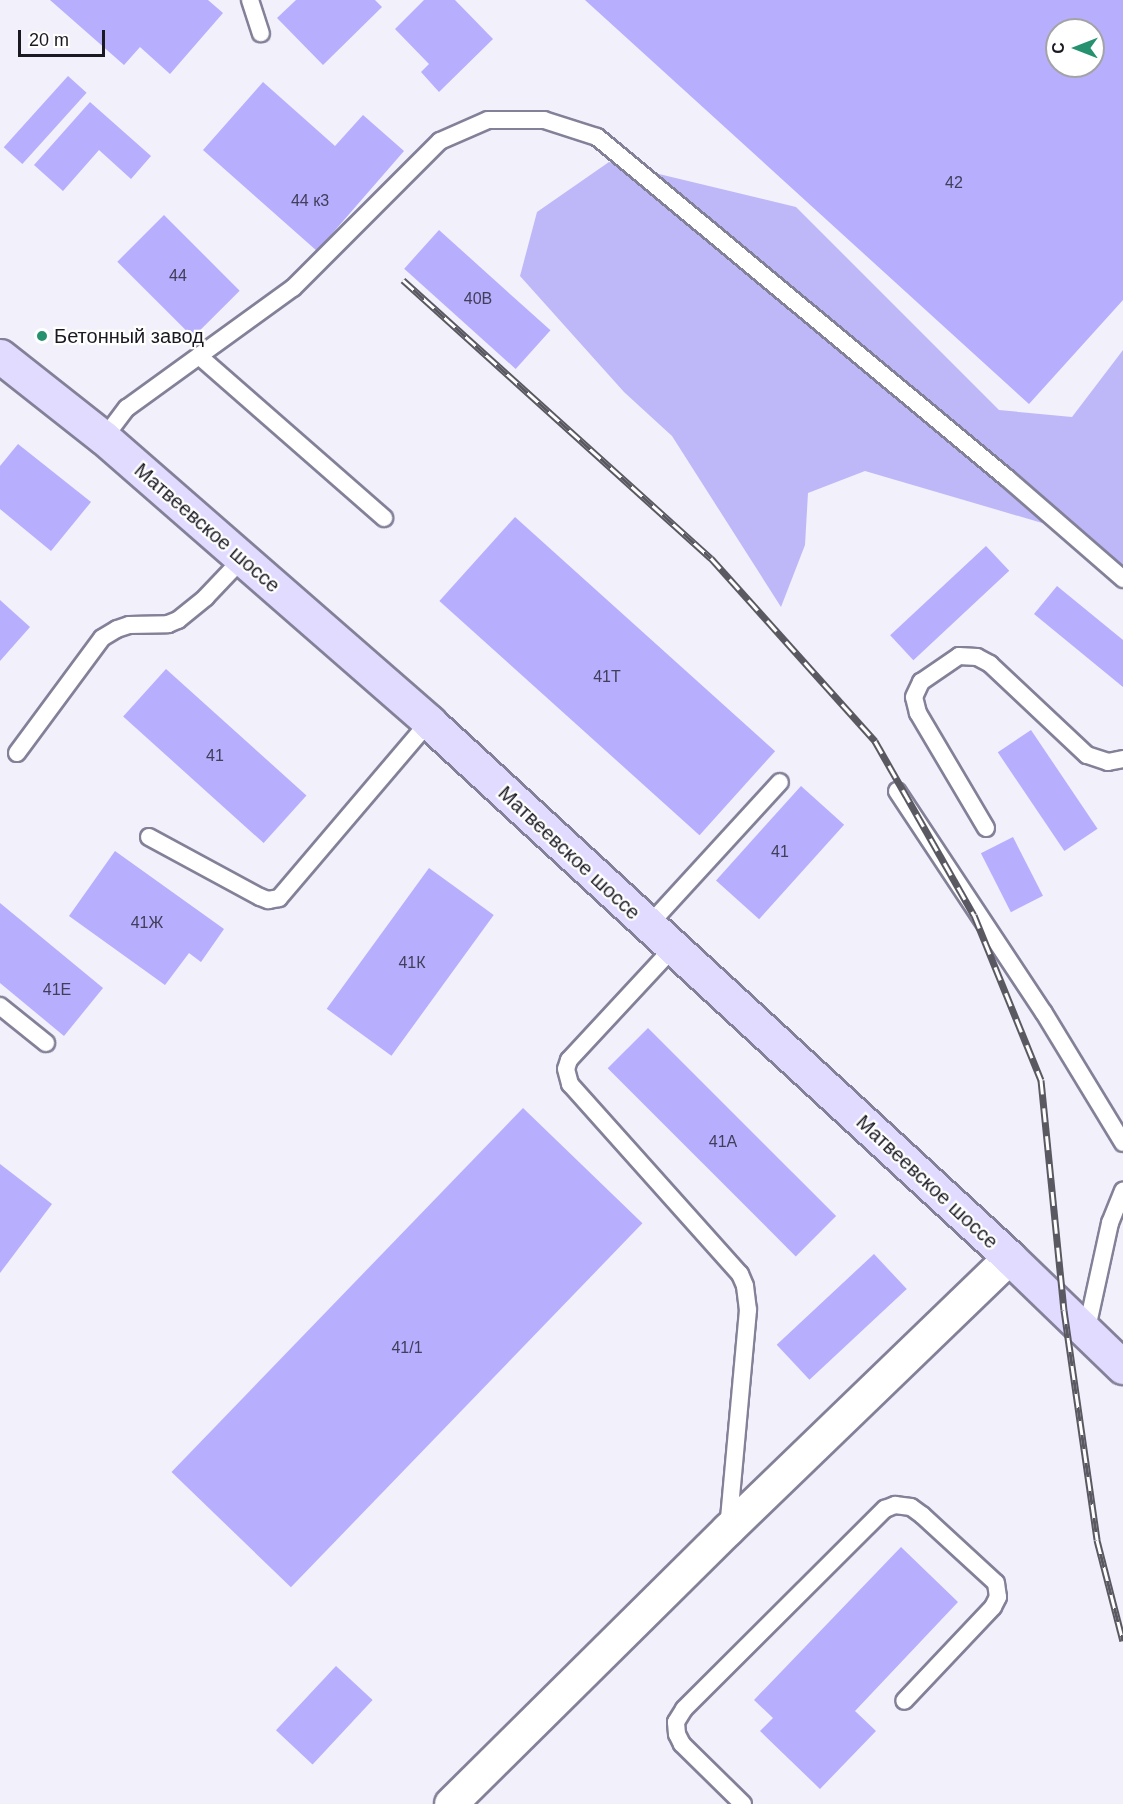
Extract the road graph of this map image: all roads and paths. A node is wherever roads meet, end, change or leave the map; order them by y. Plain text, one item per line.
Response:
1 (250, 0) edge
2 (261, 33) dead end
3 (0, 356) edge
4 (199, 356) junction
5 (104, 438) junction
6 (384, 518) dead end
7 (242, 559) junction
8 (1123, 579) edge
9 (429, 723) junction
10 (16, 753) dead end
11 (1123, 759) edge
12 (780, 782) dead end
13 (897, 791) dead end
14 (986, 828) dead end
15 (149, 837) dead end
16 (648, 926) junction
17 (673, 948) junction
18 (0, 1006) edge
19 (45, 1043) dead end
20 (1123, 1143) edge
21 (1123, 1190) edge
22 (1116, 1226) edge
23 (1010, 1258) junction
24 (1086, 1333) junction
25 (1123, 1367) edge
26 (728, 1530) junction
27 (904, 1701) dead end
28 (451, 1804) edge
29 (743, 1804) edge

1 - 2 lane
3 - 5 main road, Матвеевское шоссе
4 - 5 lane
4 - 6 lane
4 - 8 lane
5 - 7 main road, Матвеевское шоссе
7 - 9 main road, Матвеевское шоссе
7 - 10 lane
9 - 15 lane
9 - 16 main road, Матвеевское шоссе
11 - 14 lane
12 - 16 lane
13 - 20 lane
16 - 17 main road, Матвеевское шоссе
17 - 23 main road, Матвеевское шоссе
17 - 26 lane
18 - 19 lane
21 - 22 lane
22 - 24 lane
23 - 24 main road, Матвеевское шоссе
23 - 26 street
24 - 25 main road, Матвеевское шоссе
26 - 28 street
27 - 29 lane

